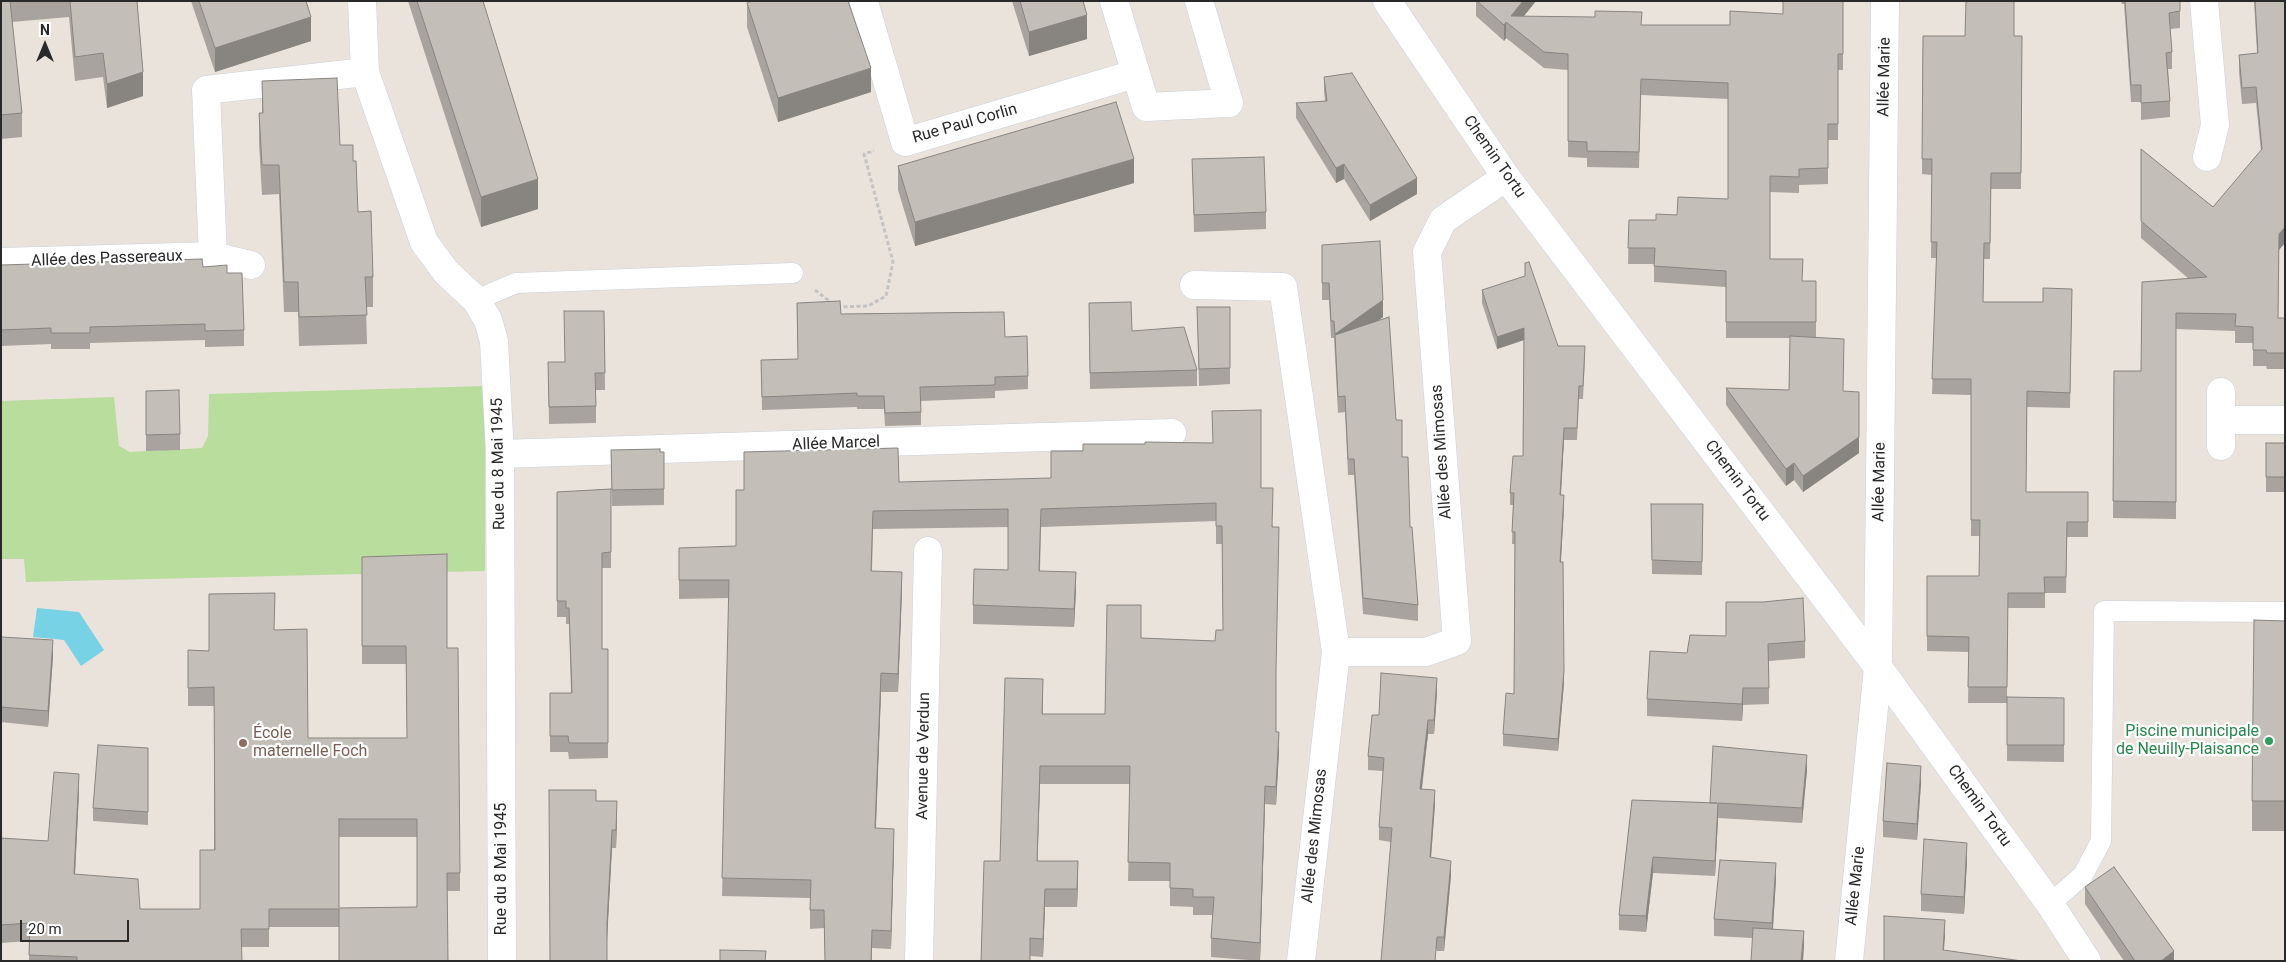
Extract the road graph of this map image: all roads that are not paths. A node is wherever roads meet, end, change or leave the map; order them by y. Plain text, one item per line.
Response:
1 (362, 1) edge
2 (1114, 1) edge
3 (1199, 1) edge
4 (1388, 1) edge
5 (1886, 1) edge
6 (2204, 1) edge
7 (864, 2) edge
8 (364, 72) junction
9 (1135, 74) junction
10 (2207, 157) dead end
11 (1506, 177) junction
12 (213, 256) junction
13 (1, 262) edge
14 (251, 266) dead end
15 (793, 273) road end
16 (1194, 285) dead end
17 (476, 300) junction
18 (2221, 392) dead end
19 (2285, 420) edge
20 (1172, 433) dead end
21 (500, 454) junction
22 (928, 551) dead end
23 (2285, 612) edge
24 (1336, 652) junction
25 (1878, 667) junction
26 (2050, 904) junction
27 (502, 961) edge
28 (919, 961) edge
29 (1301, 961) edge
30 (1849, 961) edge
31 (2087, 961) edge

1 - 8 street, Rue du 8 Mai 1945
2 - 9 street
3 - 9 street
4 - 11 street, Chemin Tortu
5 - 25 street, Allée Marie
6 - 10 street
7 - 9 street, Rue Paul Corlin
8 - 12 street
8 - 17 street, Rue du 8 Mai 1945
11 - 24 street, Allée des Mimosas
11 - 25 street, Chemin Tortu
12 - 13 street, Allée des Passereaux
12 - 14 street, Allée des Passereaux
15 - 17 lane
16 - 24 street, Allée des Mimosas
17 - 21 street, Rue du 8 Mai 1945
18 - 19 street
20 - 21 street, Allée Marcel
21 - 27 street, Rue du 8 Mai 1945
22 - 28 street, Avenue de Verdun
23 - 26 lane
24 - 29 street, Allée des Mimosas
25 - 26 street, Chemin Tortu
25 - 30 street, Allée Marie
26 - 31 street, Chemin Tortu

